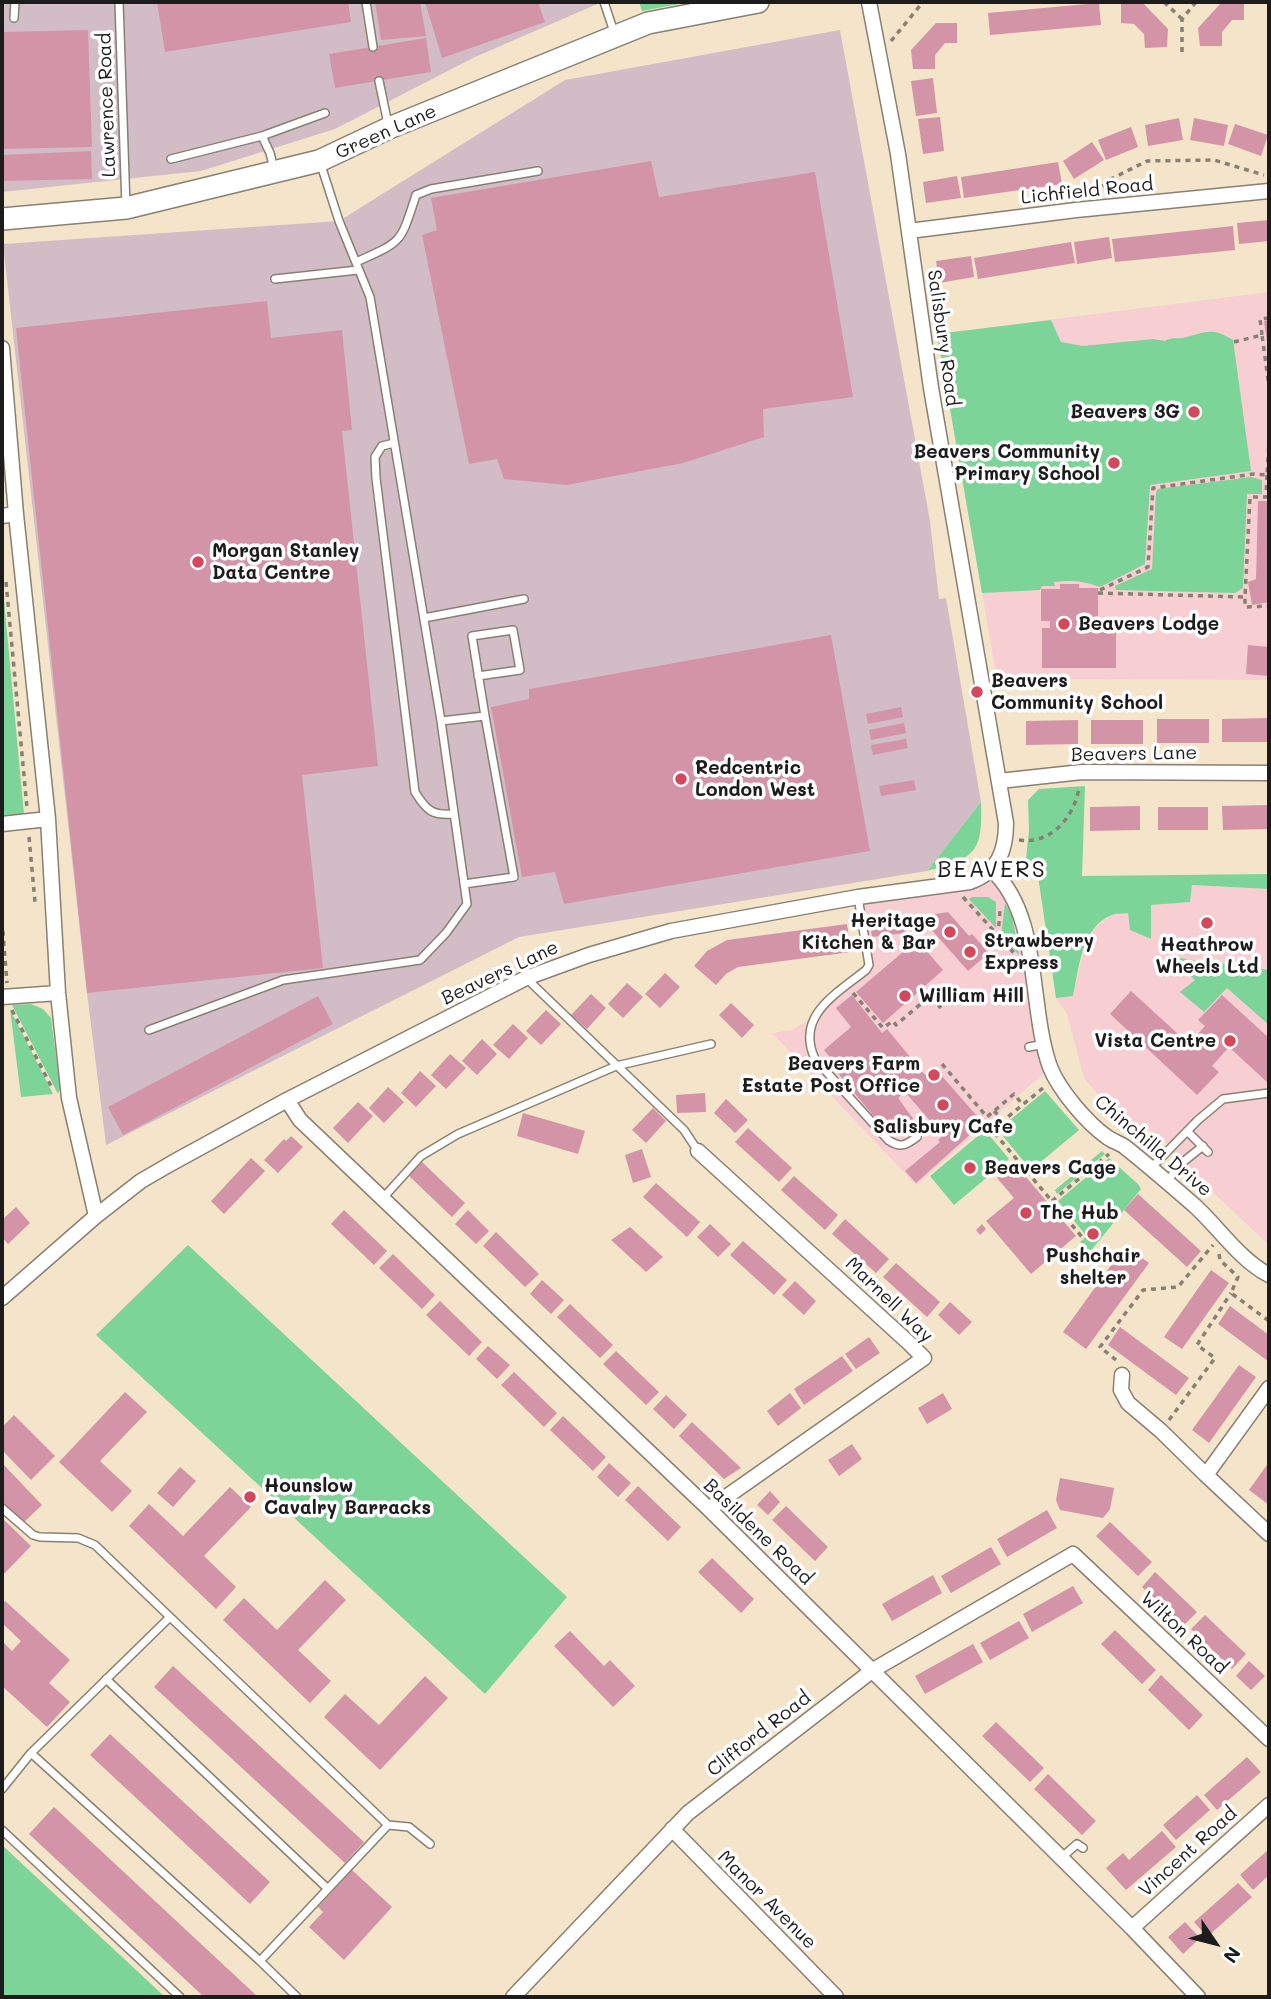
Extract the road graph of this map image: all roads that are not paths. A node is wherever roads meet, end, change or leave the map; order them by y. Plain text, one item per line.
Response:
1 (15, 2) edge
2 (119, 2) edge
3 (366, 2) edge
4 (604, 2) edge
5 (758, 2) edge
6 (869, 2) edge
7 (15, 18) dead end
8 (616, 36) junction
9 (373, 47) dead end
10 (379, 81) dead end
11 (325, 113) dead end
12 (389, 128) junction
13 (262, 136) junction
14 (171, 159) dead end
15 (320, 161) junction
16 (538, 171) dead end
17 (275, 173) junction
18 (1269, 191) edge
19 (125, 208) junction
20 (2, 219) edge
21 (909, 231) junction
22 (357, 266) junction
23 (275, 279) dead end
24 (2, 348) edge
25 (394, 443) junction
26 (9, 515) edge
27 (524, 599) dead end
28 (424, 618) junction
29 (478, 676) junction
30 (485, 716) junction
31 (441, 721) junction
32 (1269, 773) edge
33 (999, 781) junction
34 (454, 814) junction
35 (48, 819) junction
36 (2, 824) edge
37 (992, 870) junction
38 (464, 884) junction
39 (858, 897) junction
40 (526, 978) junction
41 (58, 993) junction
42 (5, 997) edge
43 (149, 1030) dead end
44 (710, 1044) dead end
45 (1045, 1044) junction
46 (1029, 1047) dead end
47 (616, 1066) junction
48 (1269, 1093) edge
49 (287, 1100) junction
50 (1187, 1131) junction
51 (917, 1138) dead end
52 (698, 1151) joint
53 (1151, 1168) junction
54 (1167, 1181) junction
55 (382, 1199) junction
56 (96, 1216) junction
57 (1269, 1275) edge
58 (2, 1298) edge
59 (1122, 1375) road end
60 (1269, 1388) edge
61 (1206, 1475) junction
62 (2, 1508) edge
63 (709, 1509) junction
64 (1269, 1534) edge
65 (1073, 1554) joint
66 (170, 1617) junction
67 (873, 1670) junction
68 (106, 1679) junction
69 (1269, 1739) edge
70 (31, 1753) junction
71 (2, 1789) edge
72 (1269, 1805) edge
73 (388, 1825) junction
74 (672, 1829) junction
75 (2, 1830) edge
76 (430, 1844) dead end
77 (1083, 1848) dead end
78 (1061, 1858) junction
79 (328, 1889) junction
80 (1132, 1928) junction
81 (260, 1961) junction
82 (180, 1997) edge
83 (297, 1997) edge
84 (513, 1997) edge
85 (836, 1997) edge
86 (1198, 1997) edge

1 - 7 lane
2 - 19 lane, Lawrence Road
3 - 9 lane
4 - 8 lane
5 - 8 street, Green Lane
6 - 21 street, Salisbury Road
8 - 12 street, Green Lane
10 - 12 lane
11 - 13 lane
12 - 15 street, Green Lane
13 - 14 lane
13 - 17 lane
15 - 17 street, Green Lane
15 - 22 lane
16 - 22 lane
17 - 19 street, Green Lane
18 - 21 street, Lichfield Road
19 - 20 street, Green Lane
21 - 33 street, Salisbury Road
22 - 23 lane
22 - 25 lane
24 - 26 street
25 - 28 lane
25 - 34 lane
26 - 35 street
27 - 28 lane
28 - 31 lane
29 - 29 lane
29 - 30 lane
30 - 31 lane
30 - 38 lane
31 - 34 lane
32 - 33 street, Beavers Lane
33 - 37 street
34 - 38 lane
35 - 36 street
35 - 41 street
37 - 39 street, Beavers Lane
37 - 45 street, Chinchilla Drive
38 - 43 lane
39 - 40 street, Beavers Lane
39 - 51 lane
40 - 47 lane
40 - 49 street, Beavers Lane
41 - 42 street
41 - 56 street
44 - 47 lane
45 - 46 lane
45 - 53 street, Chinchilla Drive
47 - 52 lane
47 - 55 lane
48 - 50 lane
49 - 55 street, Basildene Road
49 - 56 street, Beavers Lane
50 - 53 lane
50 - 54 lane
52 - 63 street, Marnell Way
53 - 54 street, Chinchilla Drive
54 - 57 street, Chinchilla Drive
55 - 63 street, Basildene Road
56 - 58 street, Beavers Lane
59 - 61 street
60 - 61 street
61 - 64 street
62 - 66 lane
63 - 67 street, Basildene Road
65 - 67 street, Clifford Road
65 - 69 street, Wilton Road
66 - 68 lane
66 - 73 lane
67 - 74 street, Clifford Road
67 - 78 street, Basildene Road
68 - 70 lane
68 - 79 lane
70 - 71 lane
70 - 81 lane
72 - 80 street, Vincent Road
73 - 76 lane
73 - 79 lane
74 - 84 street, Clifford Road
74 - 85 street, Manor Avenue
75 - 82 lane
77 - 78 lane
78 - 80 street, Basildene Road
79 - 81 lane
80 - 86 street, Basildene Road
81 - 83 lane

